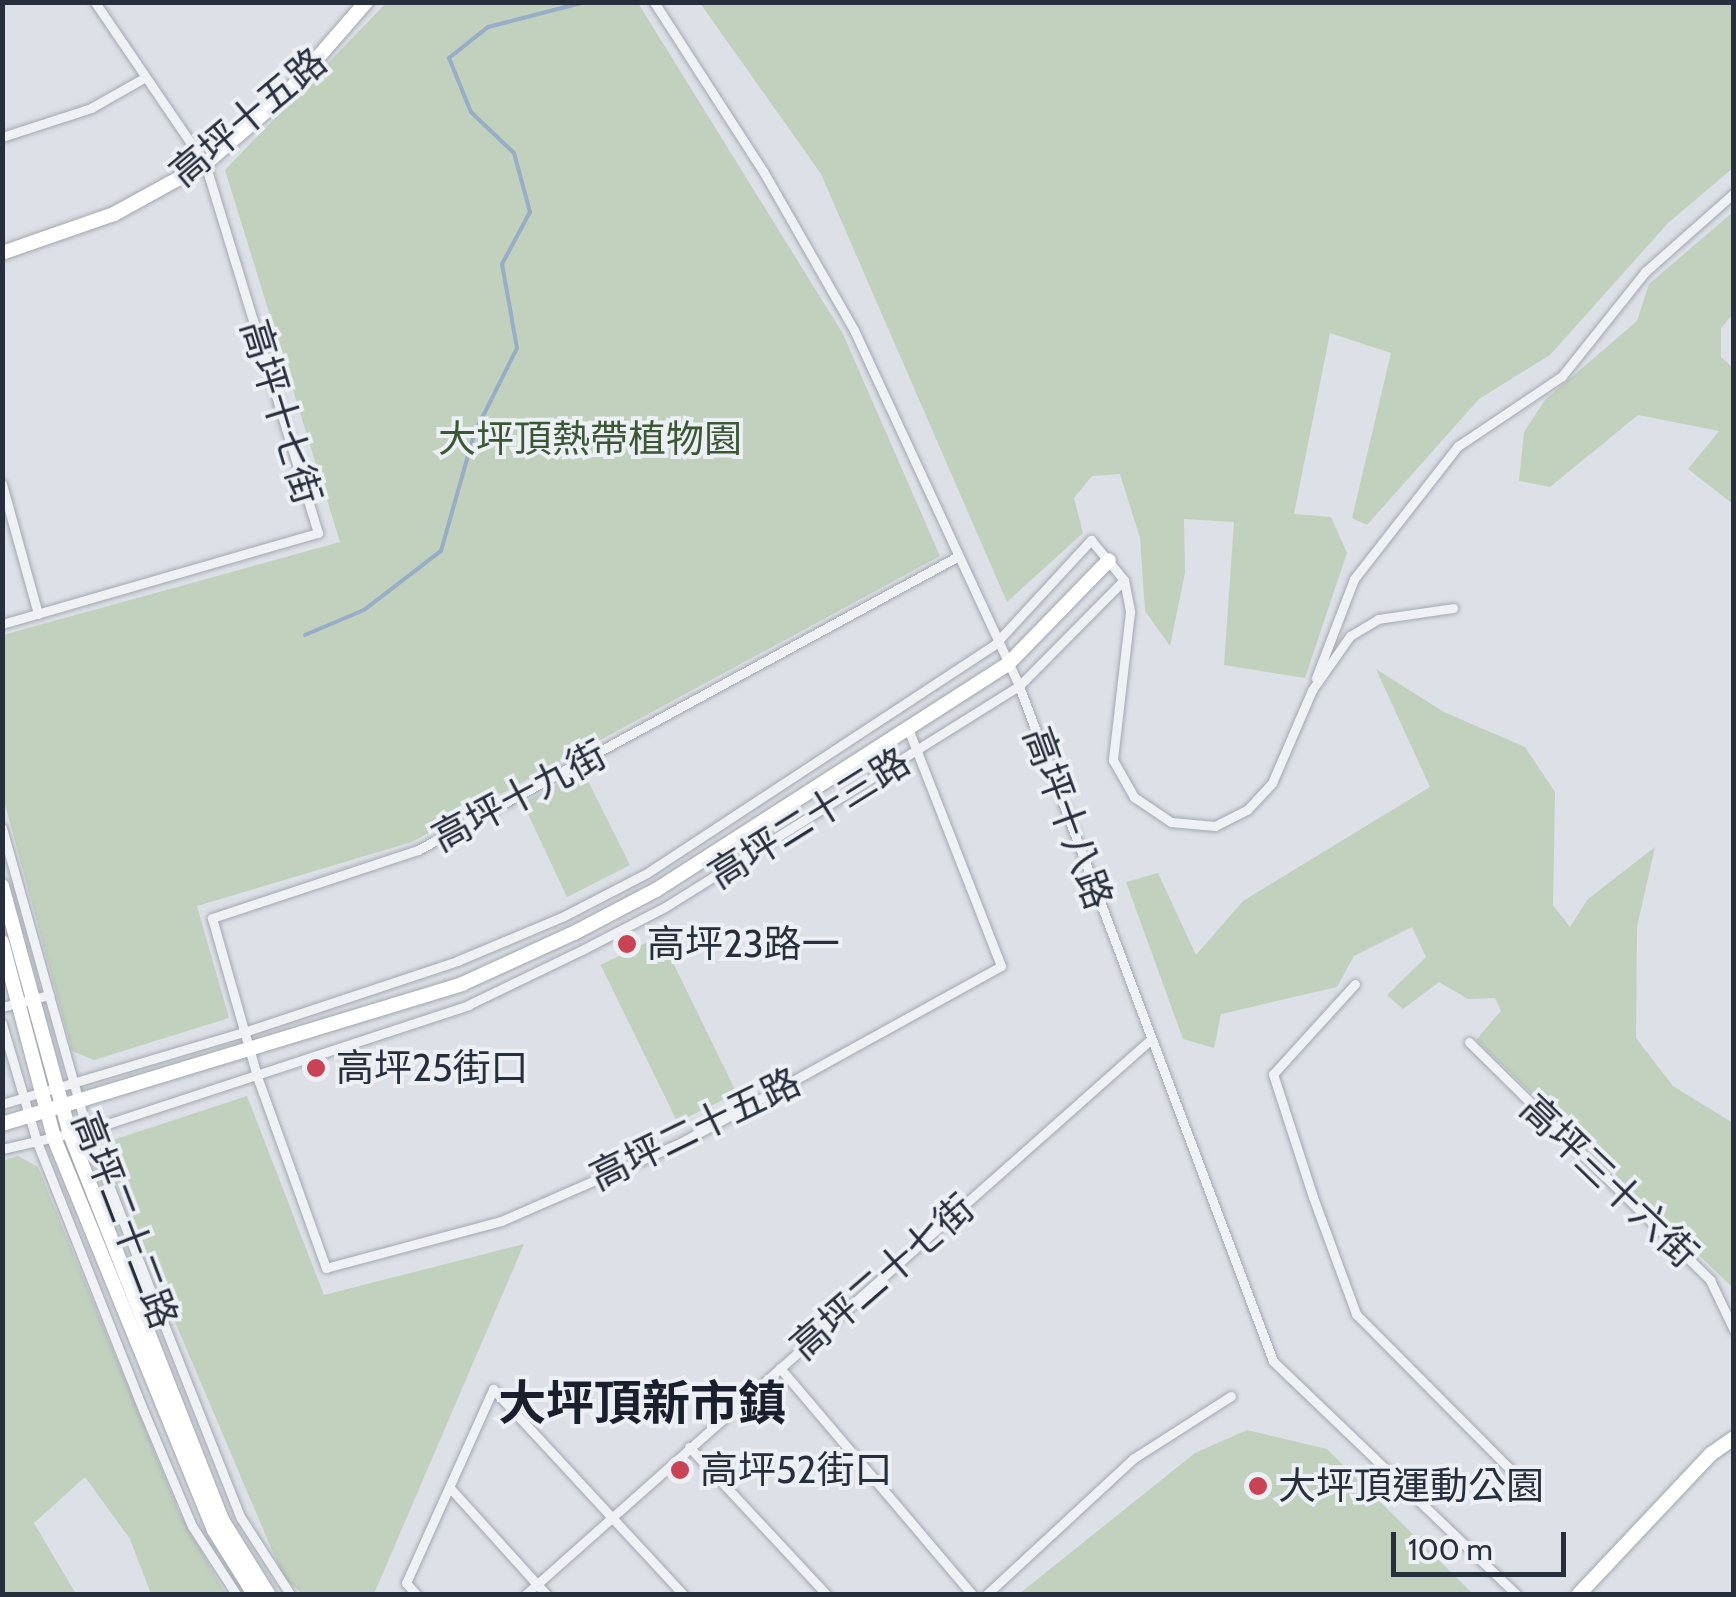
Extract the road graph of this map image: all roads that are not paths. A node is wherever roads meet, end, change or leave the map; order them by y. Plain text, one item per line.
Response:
1 (95, 2) edge
2 (366, 2) edge
3 (654, 2) edge
4 (142, 79) junction
5 (2, 137) edge
6 (205, 164) junction
7 (1734, 192) edge
8 (2, 253) edge
9 (2, 484) edge
10 (955, 558) junction
11 (1109, 560) junction
12 (1124, 580) junction
13 (1453, 608) dead end
14 (38, 614) junction
15 (2, 624) edge
16 (995, 644) junction
17 (1007, 666) junction
18 (1019, 686) junction
19 (1312, 690) junction
20 (909, 731) junction
21 (918, 752) junction
22 (2, 828) edge
23 (2, 886) edge
24 (2, 942) edge
25 (1354, 984) dead end
26 (34, 999) junction
27 (2, 1008) edge
28 (2, 1024) edge
29 (244, 1032) junction
30 (1150, 1040) junction
31 (1469, 1042) dead end
32 (251, 1054) junction
33 (257, 1076) junction
34 (74, 1086) junction
35 (57, 1090) junction
36 (40, 1094) junction
37 (22, 1100) junction
38 (2, 1104) edge
39 (80, 1104) junction
40 (62, 1110) junction
41 (45, 1114) junction
42 (28, 1118) junction
43 (2, 1124) edge
44 (87, 1130) junction
45 (70, 1134) junction
46 (54, 1138) junction
47 (36, 1142) junction
48 (2, 1150) edge
49 (1734, 1330) edge
50 (780, 1368) junction
51 (1232, 1396) dead end
52 (1734, 1438) edge
53 (689, 1447) junction
54 (1517, 1476) dead end
55 (451, 1489) junction
56 (611, 1517) junction
57 (537, 1584) junction
58 (236, 1594) edge
59 (254, 1594) edge
60 (268, 1594) edge
61 (290, 1594) edge
62 (416, 1594) edge
63 (526, 1594) edge
64 (546, 1594) edge
65 (683, 1594) edge
66 (826, 1594) edge
67 (972, 1594) edge
68 (987, 1594) edge
69 (1516, 1594) edge
70 (1578, 1594) edge

1 - 4 street, 高坪十七街
2 - 6 street, 高坪十五路
3 - 10 street, 高坪十八路
4 - 5 street
4 - 6 street, 高坪十七街
6 - 8 street, 高坪十五路
6 - 14 street, 高坪十七街
7 - 19 street
9 - 14 street
10 - 16 street, 高坪十八路
10 - 29 street, 高坪十九街
11 - 12 street
11 - 16 street, 高坪二十三路
11 - 17 street, 高坪二十三路
12 - 18 street, 高坪二十三路
12 - 19 street
13 - 19 street
14 - 15 street, 高坪十七街
16 - 17 street, 高坪十八路
16 - 29 street, 高坪二十三路
17 - 18 street, 高坪十八路
17 - 20 street, 高坪二十三路
18 - 21 street, 高坪二十三路
18 - 30 street, 高坪十八路
20 - 21 street, 高坪二十五路
20 - 32 street, 高坪二十三路
21 - 33 street, 高坪二十三路
21 - 33 street, 高坪二十五路
22 - 26 street, 高坪二十二路
23 - 26 street, 高坪二十二路
24 - 26 street, 高坪二十二路
25 - 54 street
26 - 27 street
26 - 34 street, 高坪二十二路
26 - 35 street, 高坪二十二路
26 - 36 street, 高坪二十二路
28 - 37 street, 高坪二十二路
29 - 32 street, 高坪十九街
29 - 34 street, 高坪二十三路
30 - 50 street, 高坪二十七街
30 - 69 street, 高坪十八路
31 - 49 street, 高坪三十六街
32 - 33 street, 高坪十九街
32 - 39 street, 高坪二十三路
33 - 44 street, 高坪二十三路
34 - 35 street, 高坪二十三路
34 - 39 street, 高坪二十二路
35 - 36 street, 高坪二十三路
35 - 40 street, 高坪二十二路
36 - 37 street, 高坪二十三路
36 - 41 street, 高坪二十二路
37 - 38 street, 高坪二十三路
37 - 42 street, 高坪二十二路
39 - 40 street, 高坪二十三路
39 - 44 street, 高坪二十二路
40 - 41 street, 高坪二十三路
40 - 45 street, 高坪二十二路
41 - 42 street, 高坪二十三路
41 - 46 street, 高坪二十二路
42 - 43 street, 高坪二十三路
42 - 47 street, 高坪二十二路
44 - 45 street, 高坪二十三路
44 - 61 street, 高坪二十二路
45 - 46 street, 高坪二十三路
45 - 60 street, 高坪二十二路
46 - 47 street, 高坪二十三路
46 - 59 street, 高坪二十二路
47 - 48 street, 高坪二十三路
47 - 58 street, 高坪二十二路
50 - 53 street, 高坪二十七街
50 - 67 street
51 - 68 street
52 - 70 street
53 - 56 street, 高坪二十七街
53 - 66 street
55 - 56 street
55 - 57 street
55 - 62 street
56 - 57 street, 高坪二十七街
56 - 65 street
57 - 63 street, 高坪二十七街
57 - 64 street

